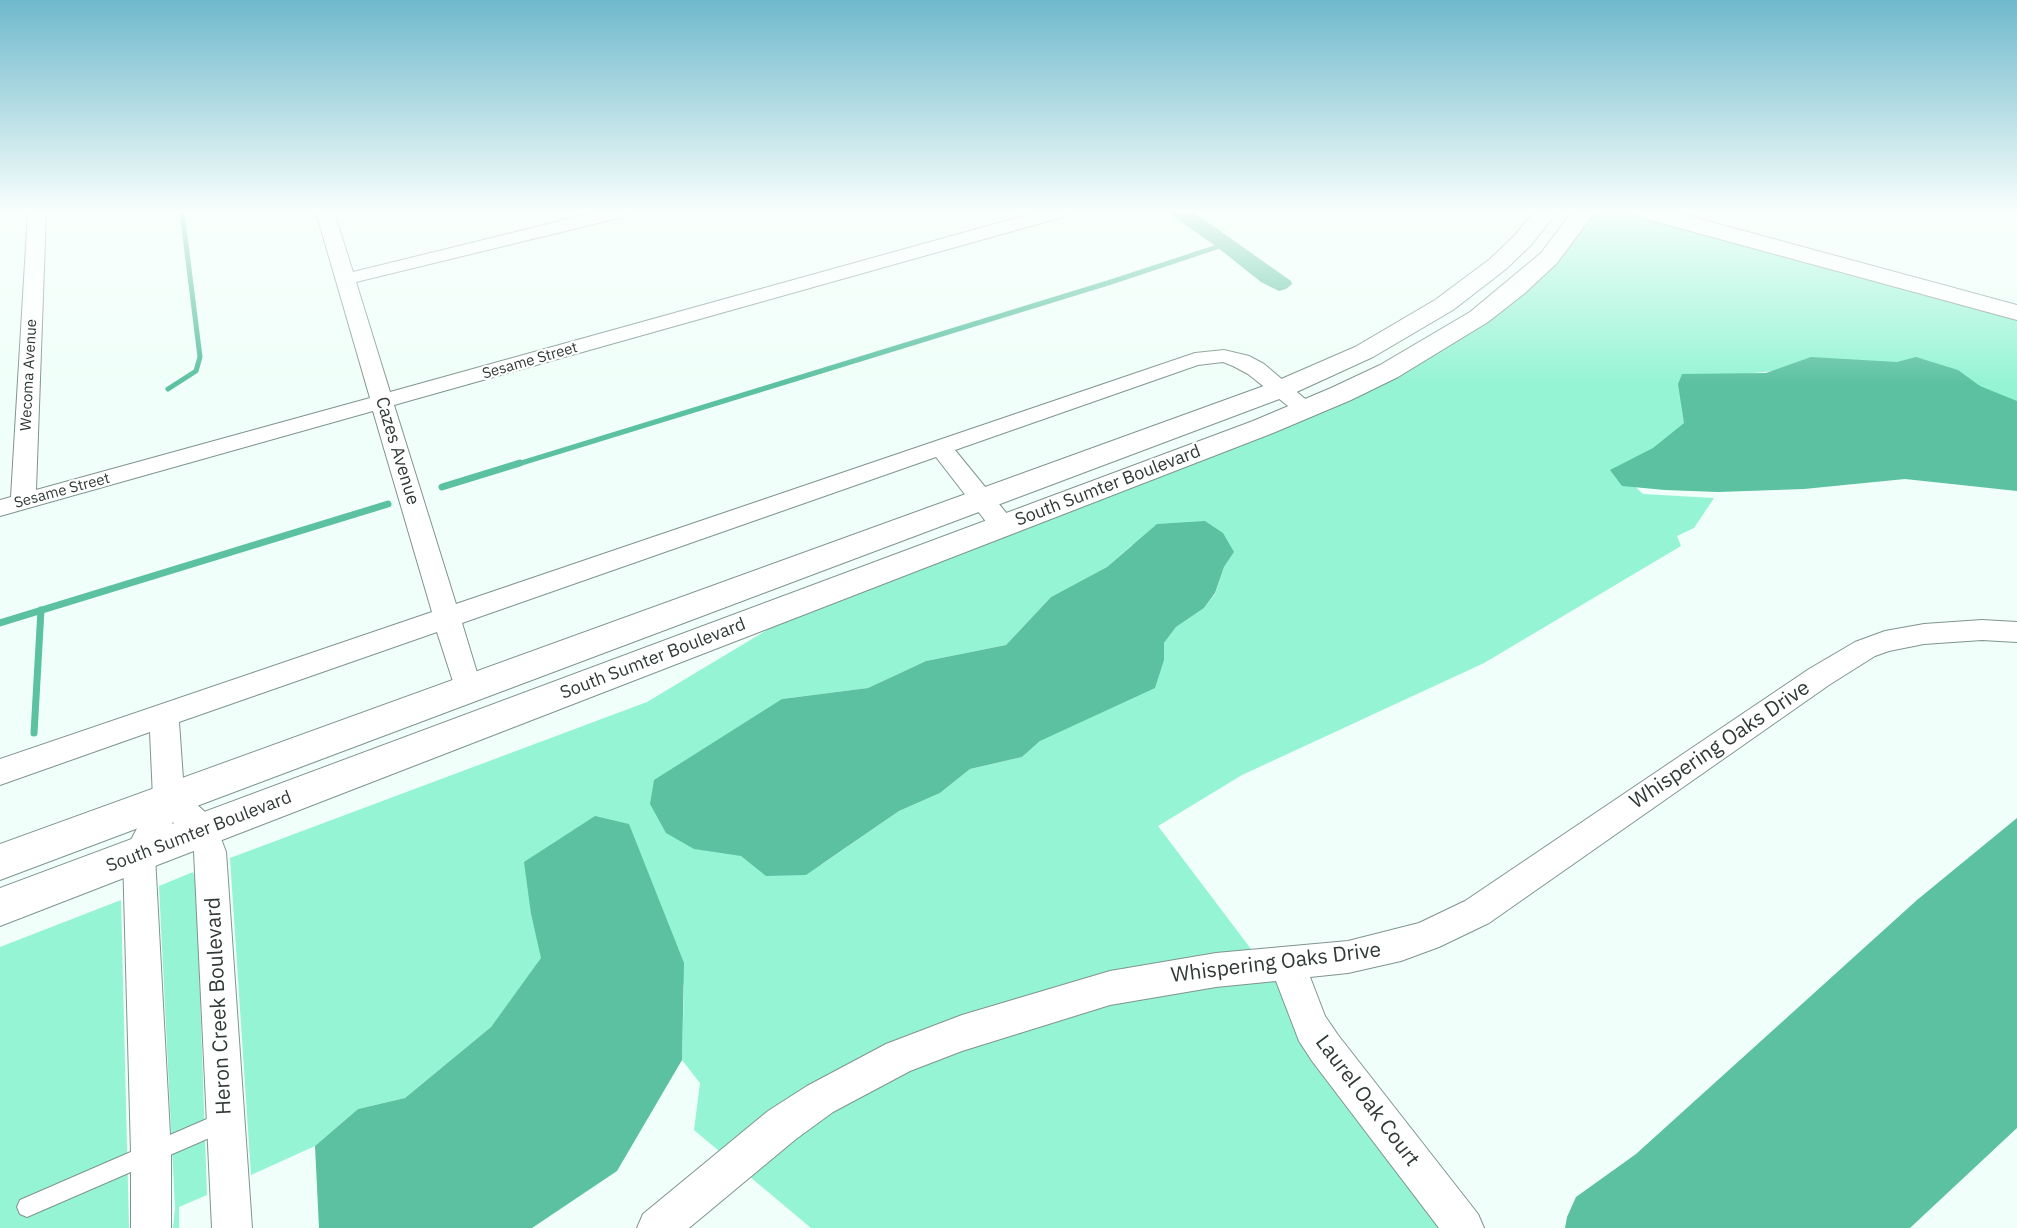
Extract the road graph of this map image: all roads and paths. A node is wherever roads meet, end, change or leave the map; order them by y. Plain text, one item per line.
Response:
1 (34, 269) edge
2 (343, 269) edge
3 (386, 269) edge
4 (856, 269) edge
5 (1491, 269) edge
6 (1537, 269) edge
7 (1857, 269) edge
8 (346, 279) junction
9 (2017, 313) edge
10 (1281, 389) junction
11 (383, 402) junction
12 (1306, 409) junction
13 (940, 447) junction
14 (983, 500) junction
15 (23, 502) junction
16 (0, 508) edge
17 (1003, 526) junction
18 (447, 616) junction
19 (2017, 632) edge
20 (468, 689) junction
21 (164, 715) junction
22 (0, 772) edge
23 (169, 800) junction
24 (203, 830) junction
25 (139, 855) junction
26 (0, 861) edge
27 (0, 907) edge
28 (1287, 964) junction
29 (225, 1121) junction
30 (151, 1153) junction
31 (27, 1207) dead end
32 (151, 1228) edge
33 (232, 1228) edge
34 (657, 1228) edge
35 (1464, 1228) edge

1 - 15 street, Wecoma Avenue
2 - 8 street, Cazes Avenue
3 - 8 street
4 - 11 street, Sesame Street
5 - 10 main road, South Sumter Boulevard
6 - 12 main road, South Sumter Boulevard
7 - 9 main road
8 - 11 street, Cazes Avenue
10 - 12 street
10 - 13 street
10 - 14 main road, South Sumter Boulevard
11 - 15 street, Sesame Street
11 - 18 street, Cazes Avenue
12 - 17 main road, South Sumter Boulevard
13 - 14 street
13 - 18 street
14 - 17 street
14 - 20 main road, South Sumter Boulevard
15 - 16 street, Sesame Street
17 - 24 main road, South Sumter Boulevard
18 - 20 street, Cazes Avenue
18 - 21 street
19 - 28 street, Whispering Oaks Drive
20 - 23 main road, South Sumter Boulevard
21 - 22 street
21 - 23 street
23 - 24 street
23 - 25 street
23 - 26 main road, South Sumter Boulevard
24 - 25 main road, South Sumter Boulevard
24 - 29 street, Heron Creek Boulevard
25 - 27 main road, South Sumter Boulevard
25 - 30 street
28 - 34 street, Whispering Oaks Drive
28 - 35 street, Laurel Oak Court
29 - 30 lane
29 - 33 street, Heron Creek Boulevard
30 - 31 lane
30 - 32 street

